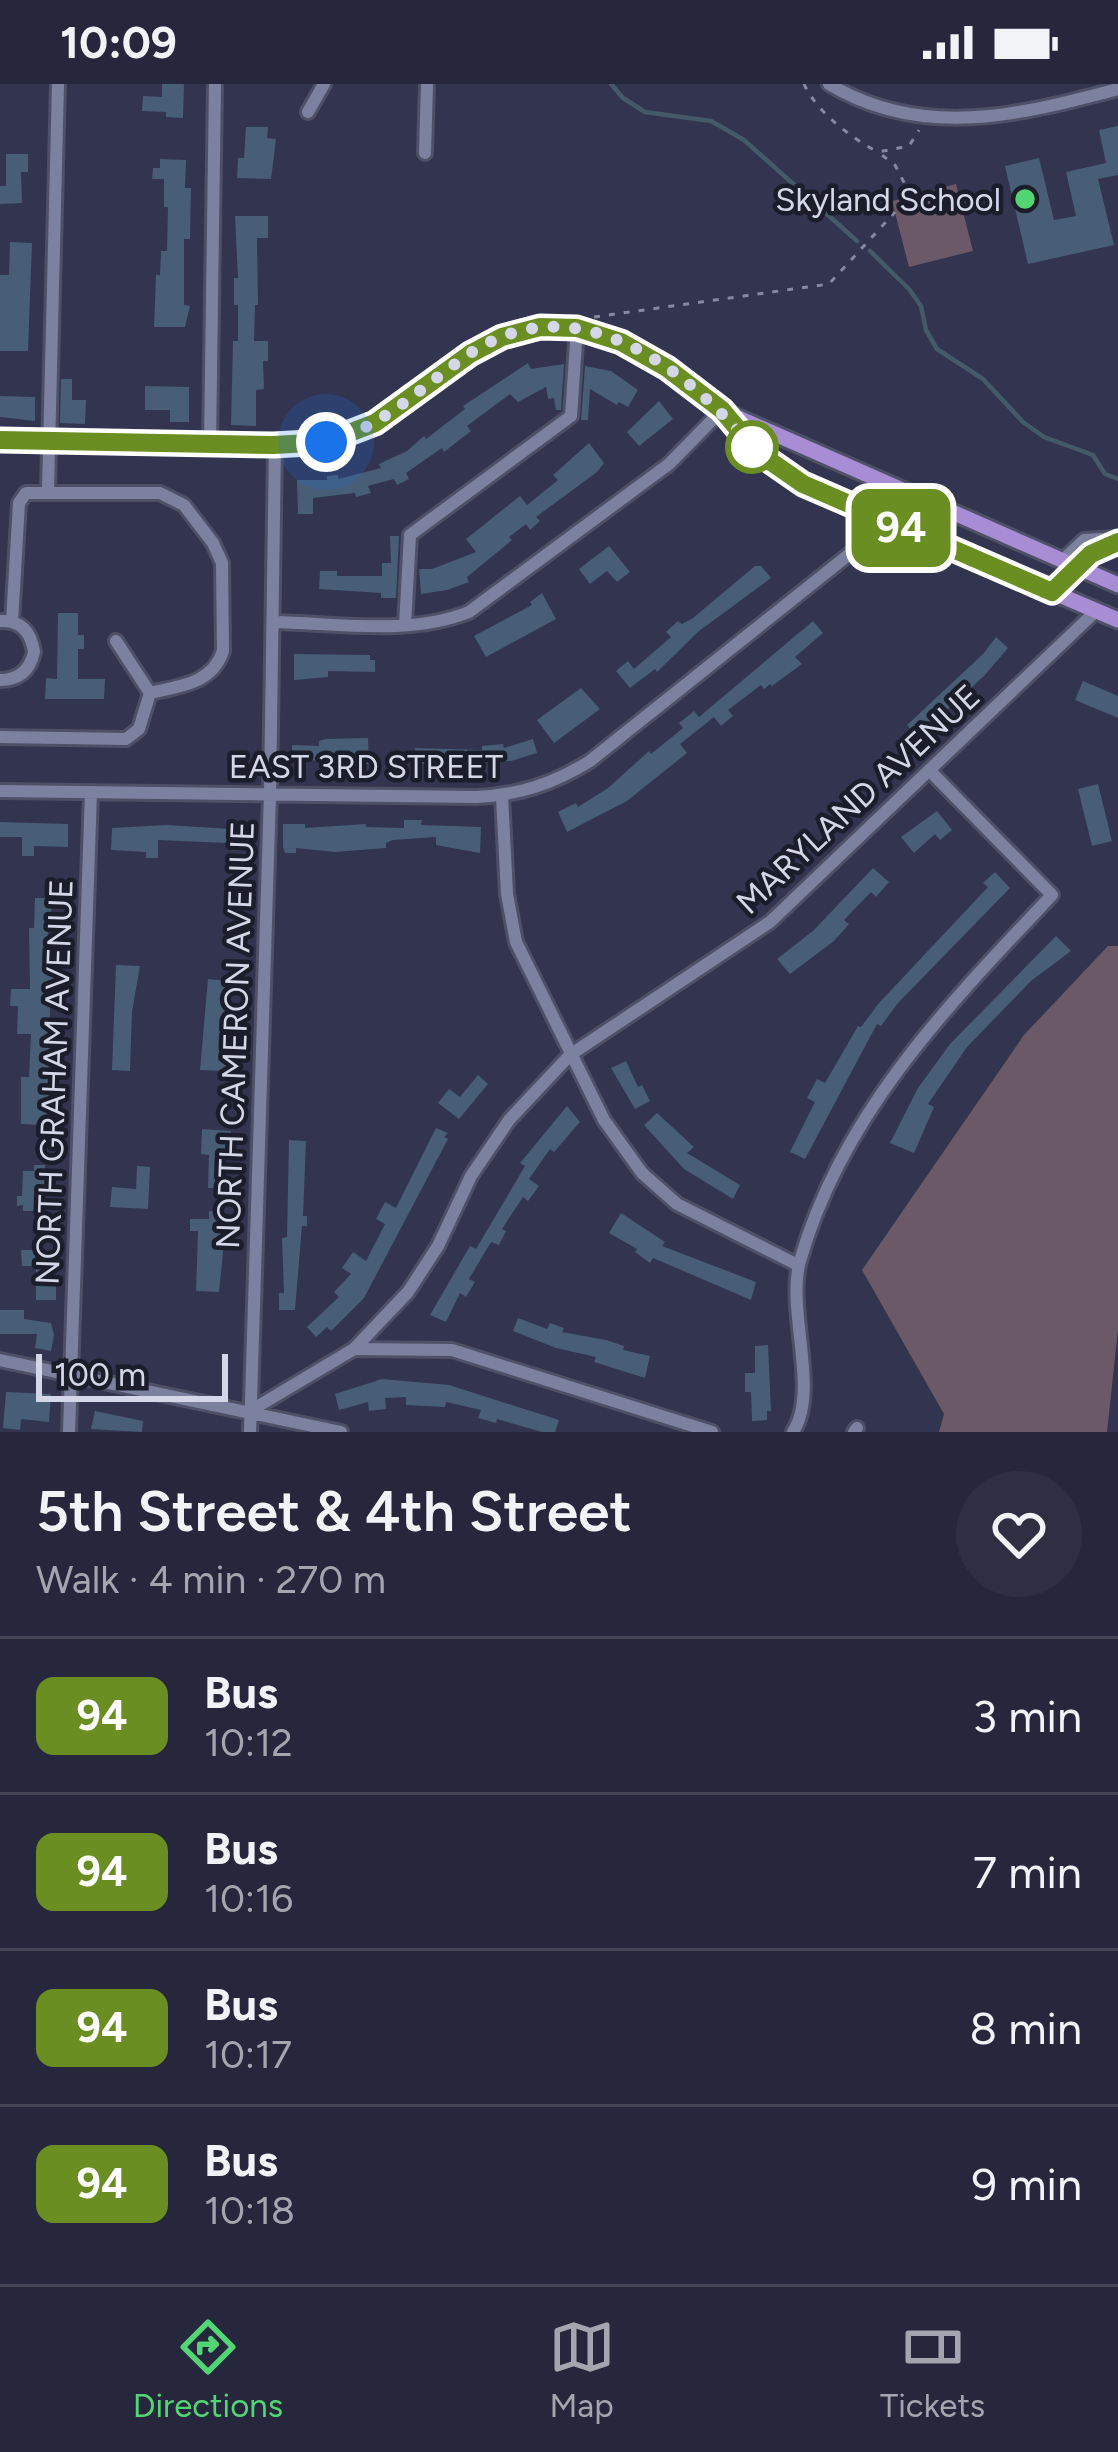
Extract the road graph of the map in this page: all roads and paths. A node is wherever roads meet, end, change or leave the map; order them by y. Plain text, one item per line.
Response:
1 (58, 84) edge
2 (215, 84) edge
3 (324, 84) edge
4 (428, 84) edge
5 (804, 84) edge
6 (829, 84) edge
7 (1118, 88) edge
8 (308, 112) dead end
9 (928, 117) junction
10 (878, 152) junction
11 (425, 153) dead end
12 (910, 196) dead end
13 (895, 212) dead end
14 (577, 328) junction
15 (722, 410) junction
16 (0, 440) edge
17 (49, 441) junction
18 (210, 444) junction
19 (274, 445) junction
20 (47, 490) junction
21 (921, 497) junction
22 (889, 523) junction
23 (1118, 540) edge
24 (1071, 563) junction
25 (1118, 585) edge
26 (1052, 592) junction
27 (1096, 611) junction
28 (1118, 620) edge
29 (6, 621) edge
30 (273, 622) junction
31 (405, 625) junction
32 (116, 641) dead end
33 (0, 680) edge
34 (150, 693) junction
35 (0, 737) edge
36 (929, 770) junction
37 (0, 791) edge
38 (91, 792) junction
39 (270, 794) junction
40 (502, 796) junction
41 (570, 1055) junction
42 (799, 1264) junction
43 (354, 1348) junction
44 (0, 1360) edge
45 (70, 1375) junction
46 (250, 1411) junction
47 (69, 1432) edge
48 (250, 1432) edge
49 (341, 1432) edge
50 (712, 1432) edge
51 (793, 1432) edge

1 - 17 street
2 - 18 street
3 - 8 street
4 - 11 street
5 - 10 path
6 - 9 street
7 - 9 street
9 - 10 path
10 - 12 path
13 - 14 path
14 - 15 main road
14 - 19 main road
14 - 31 street
15 - 21 main road
15 - 22 main road
15 - 31 street
16 - 17 main road
17 - 18 main road
17 - 20 street
18 - 19 main road
19 - 30 street, NORTH CAMERON AVENUE
20 - 29 street
20 - 34 street
21 - 22 street, EAST 3RD STREET
21 - 24 main road
22 - 26 main road
22 - 40 street, EAST 3RD STREET
23 - 24 street
24 - 25 main road
24 - 26 street
26 - 27 main road
27 - 28 main road
27 - 36 street, MARYLAND AVENUE
29 - 33 street
30 - 31 street
30 - 39 street, NORTH CAMERON AVENUE
32 - 34 street
34 - 35 street
36 - 41 street, MARYLAND AVENUE
36 - 42 street
37 - 38 street, EAST 3RD STREET
38 - 39 street, EAST 3RD STREET
38 - 45 street, NORTH GRAHAM AVENUE
39 - 40 street, EAST 3RD STREET
39 - 46 street, NORTH CAMERON AVENUE
40 - 41 street
41 - 42 street
41 - 43 street, MARYLAND AVENUE
42 - 51 street
43 - 46 street, MARYLAND AVENUE
43 - 50 street
44 - 45 street
45 - 46 street
45 - 47 street, NORTH GRAHAM AVENUE
46 - 48 street, NORTH CAMERON AVENUE
46 - 49 street

